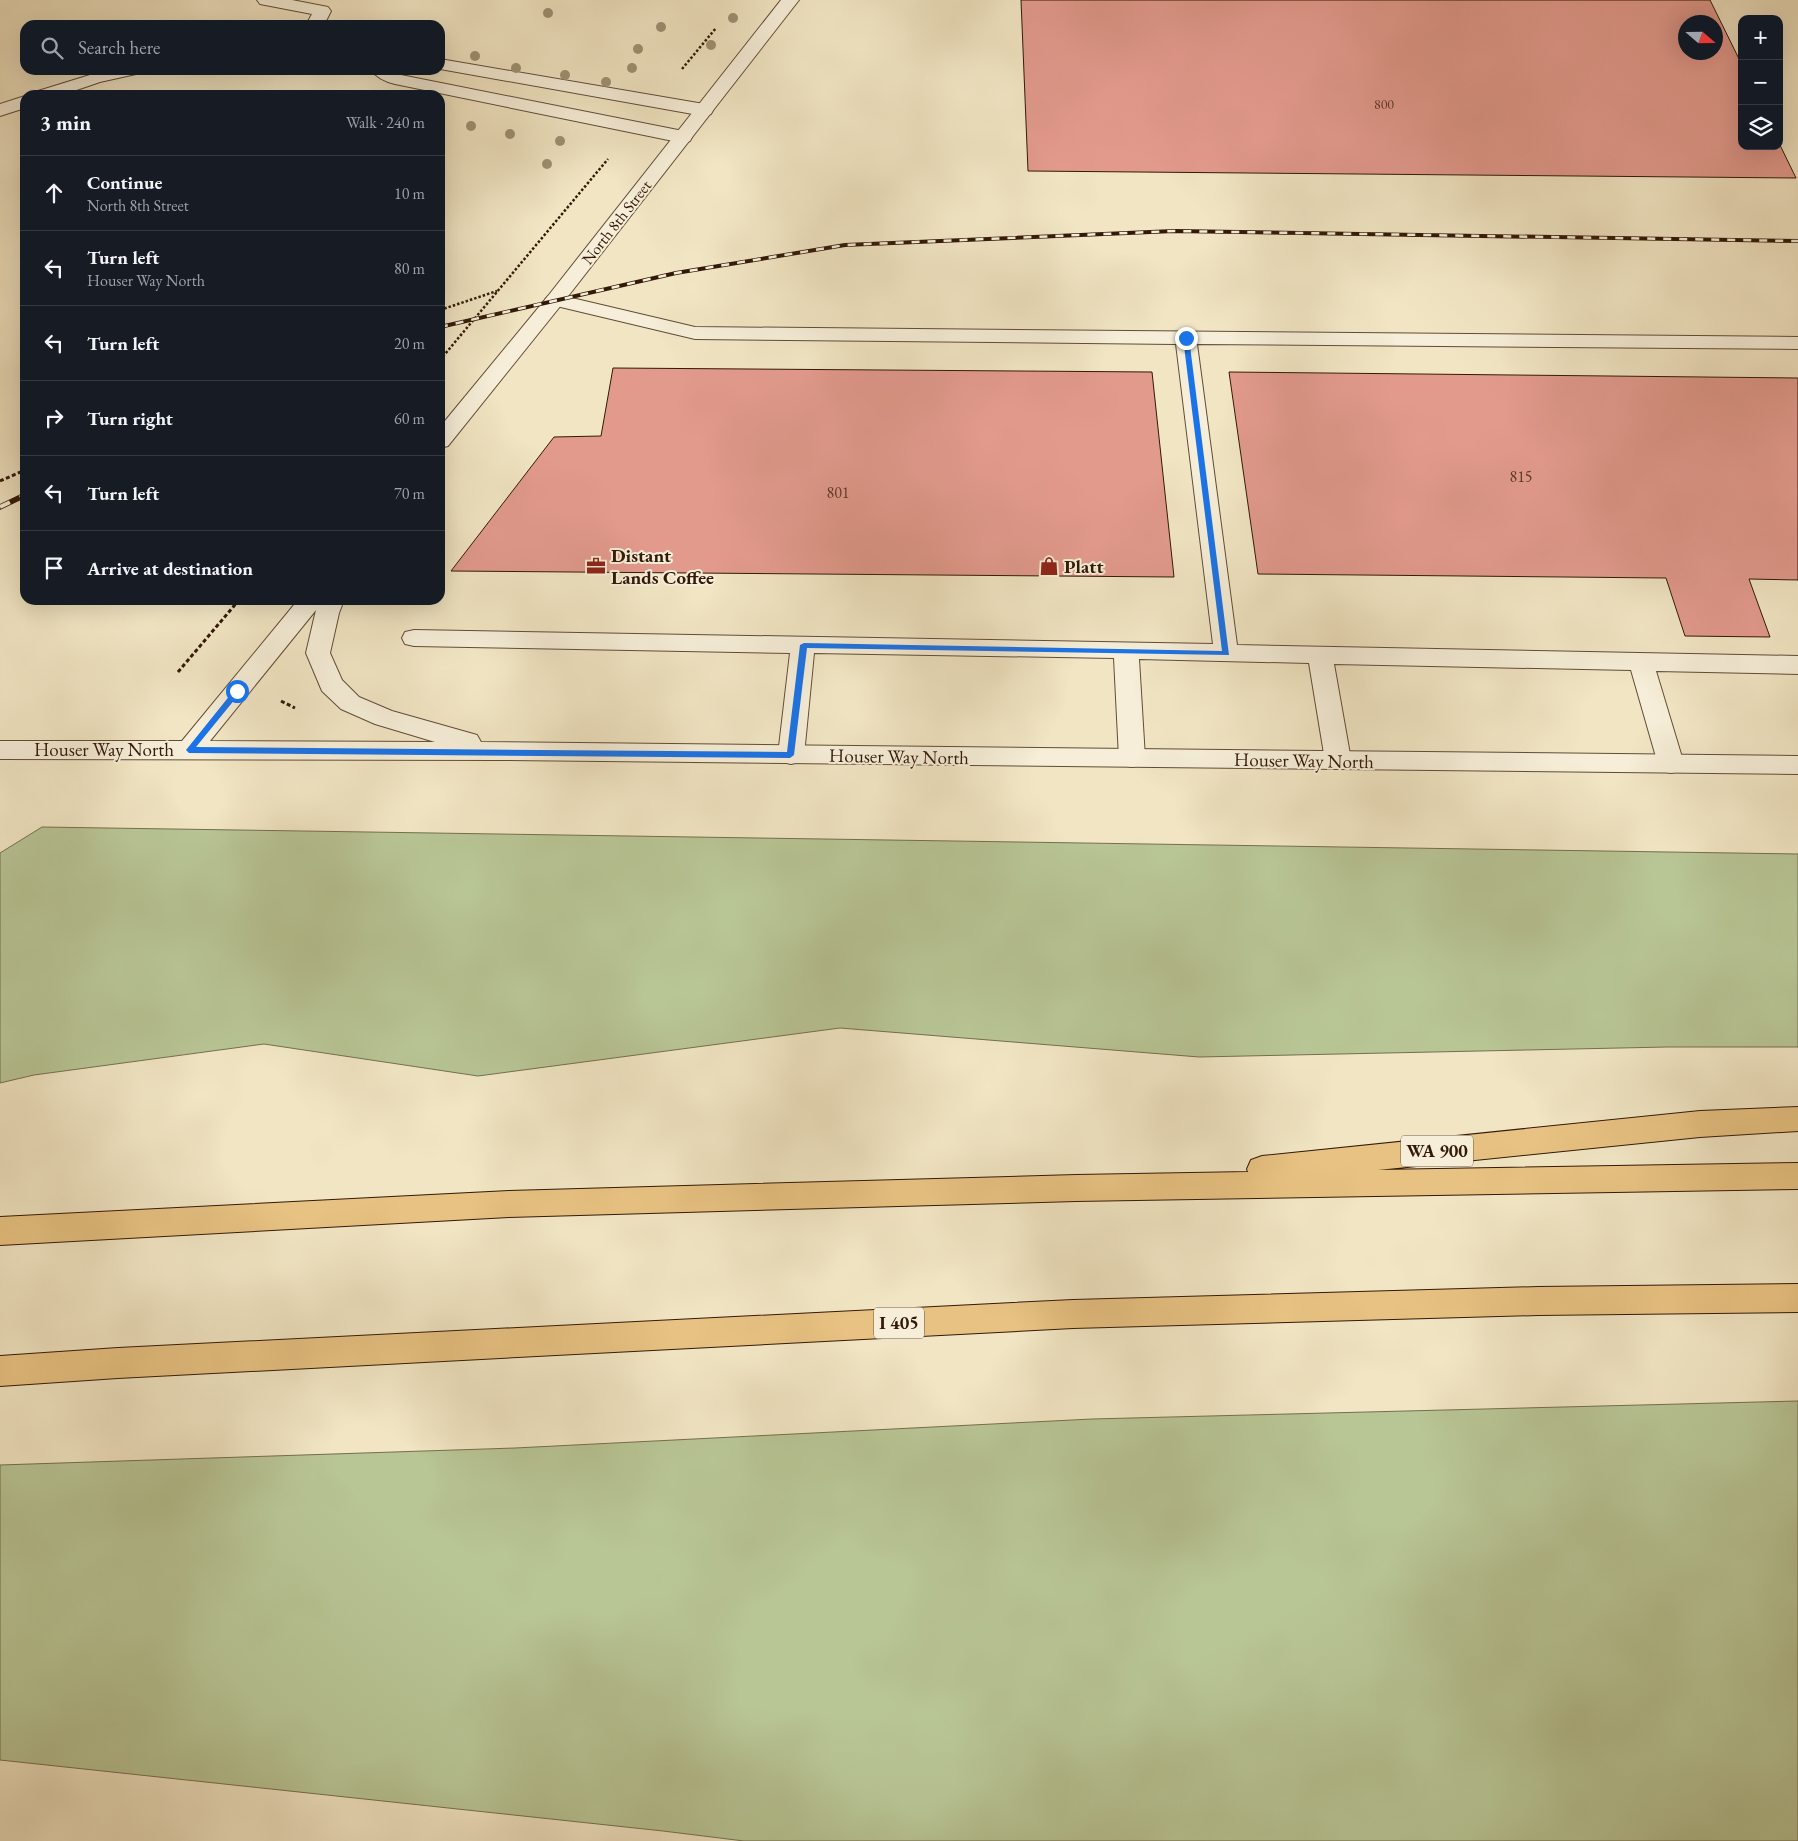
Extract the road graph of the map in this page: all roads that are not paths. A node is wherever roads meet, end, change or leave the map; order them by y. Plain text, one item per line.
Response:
1 (266, 0) edge
2 (790, 0) edge
3 (318, 20) edge
4 (445, 65) edge
5 (108, 75) edge
6 (388, 75) edge
7 (59, 90) edge
8 (20, 104) edge
9 (0, 110) edge
10 (704, 110) junction
11 (682, 137) junction
12 (555, 300) junction
13 (1186, 338) junction
14 (1798, 343) edge
15 (445, 435) edge
16 (307, 605) edge
17 (330, 605) edge
18 (414, 638) dead end
19 (804, 645) junction
20 (1126, 650) junction
21 (1226, 653) junction
22 (1320, 654) junction
23 (1642, 662) junction
24 (1798, 665) edge
25 (0, 750) edge
26 (189, 750) junction
27 (500, 751) junction
28 (790, 755) junction
29 (1132, 758) junction
30 (1338, 760) junction
31 (1671, 764) junction
32 (1798, 766) edge
33 (1798, 1118) edge
34 (1798, 1176) edge
35 (1076, 1188) junction
36 (0, 1231) edge
37 (1798, 1298) edge
38 (0, 1371) edge

1 - 3 street
2 - 10 street, North 8th Street
4 - 10 street
5 - 7 street
6 - 11 street
8 - 9 street
10 - 11 street, North 8th Street
11 - 12 street, North 8th Street
12 - 13 street
12 - 15 street, North 8th Street
13 - 14 street
13 - 21 street
16 - 26 street
17 - 27 street
18 - 19 street
19 - 20 street
19 - 28 street
20 - 21 street
20 - 29 street
21 - 22 street
22 - 23 street
22 - 30 street
23 - 24 street
23 - 31 street
25 - 26 street, Houser Way North
26 - 27 street, Houser Way North
27 - 28 street, Houser Way North
28 - 29 street, Houser Way North
29 - 30 street, Houser Way North
30 - 31 street, Houser Way North
31 - 32 street, Houser Way North
33 - 35 highway, WA 900
34 - 35 highway
35 - 36 highway
37 - 38 highway, I 405

